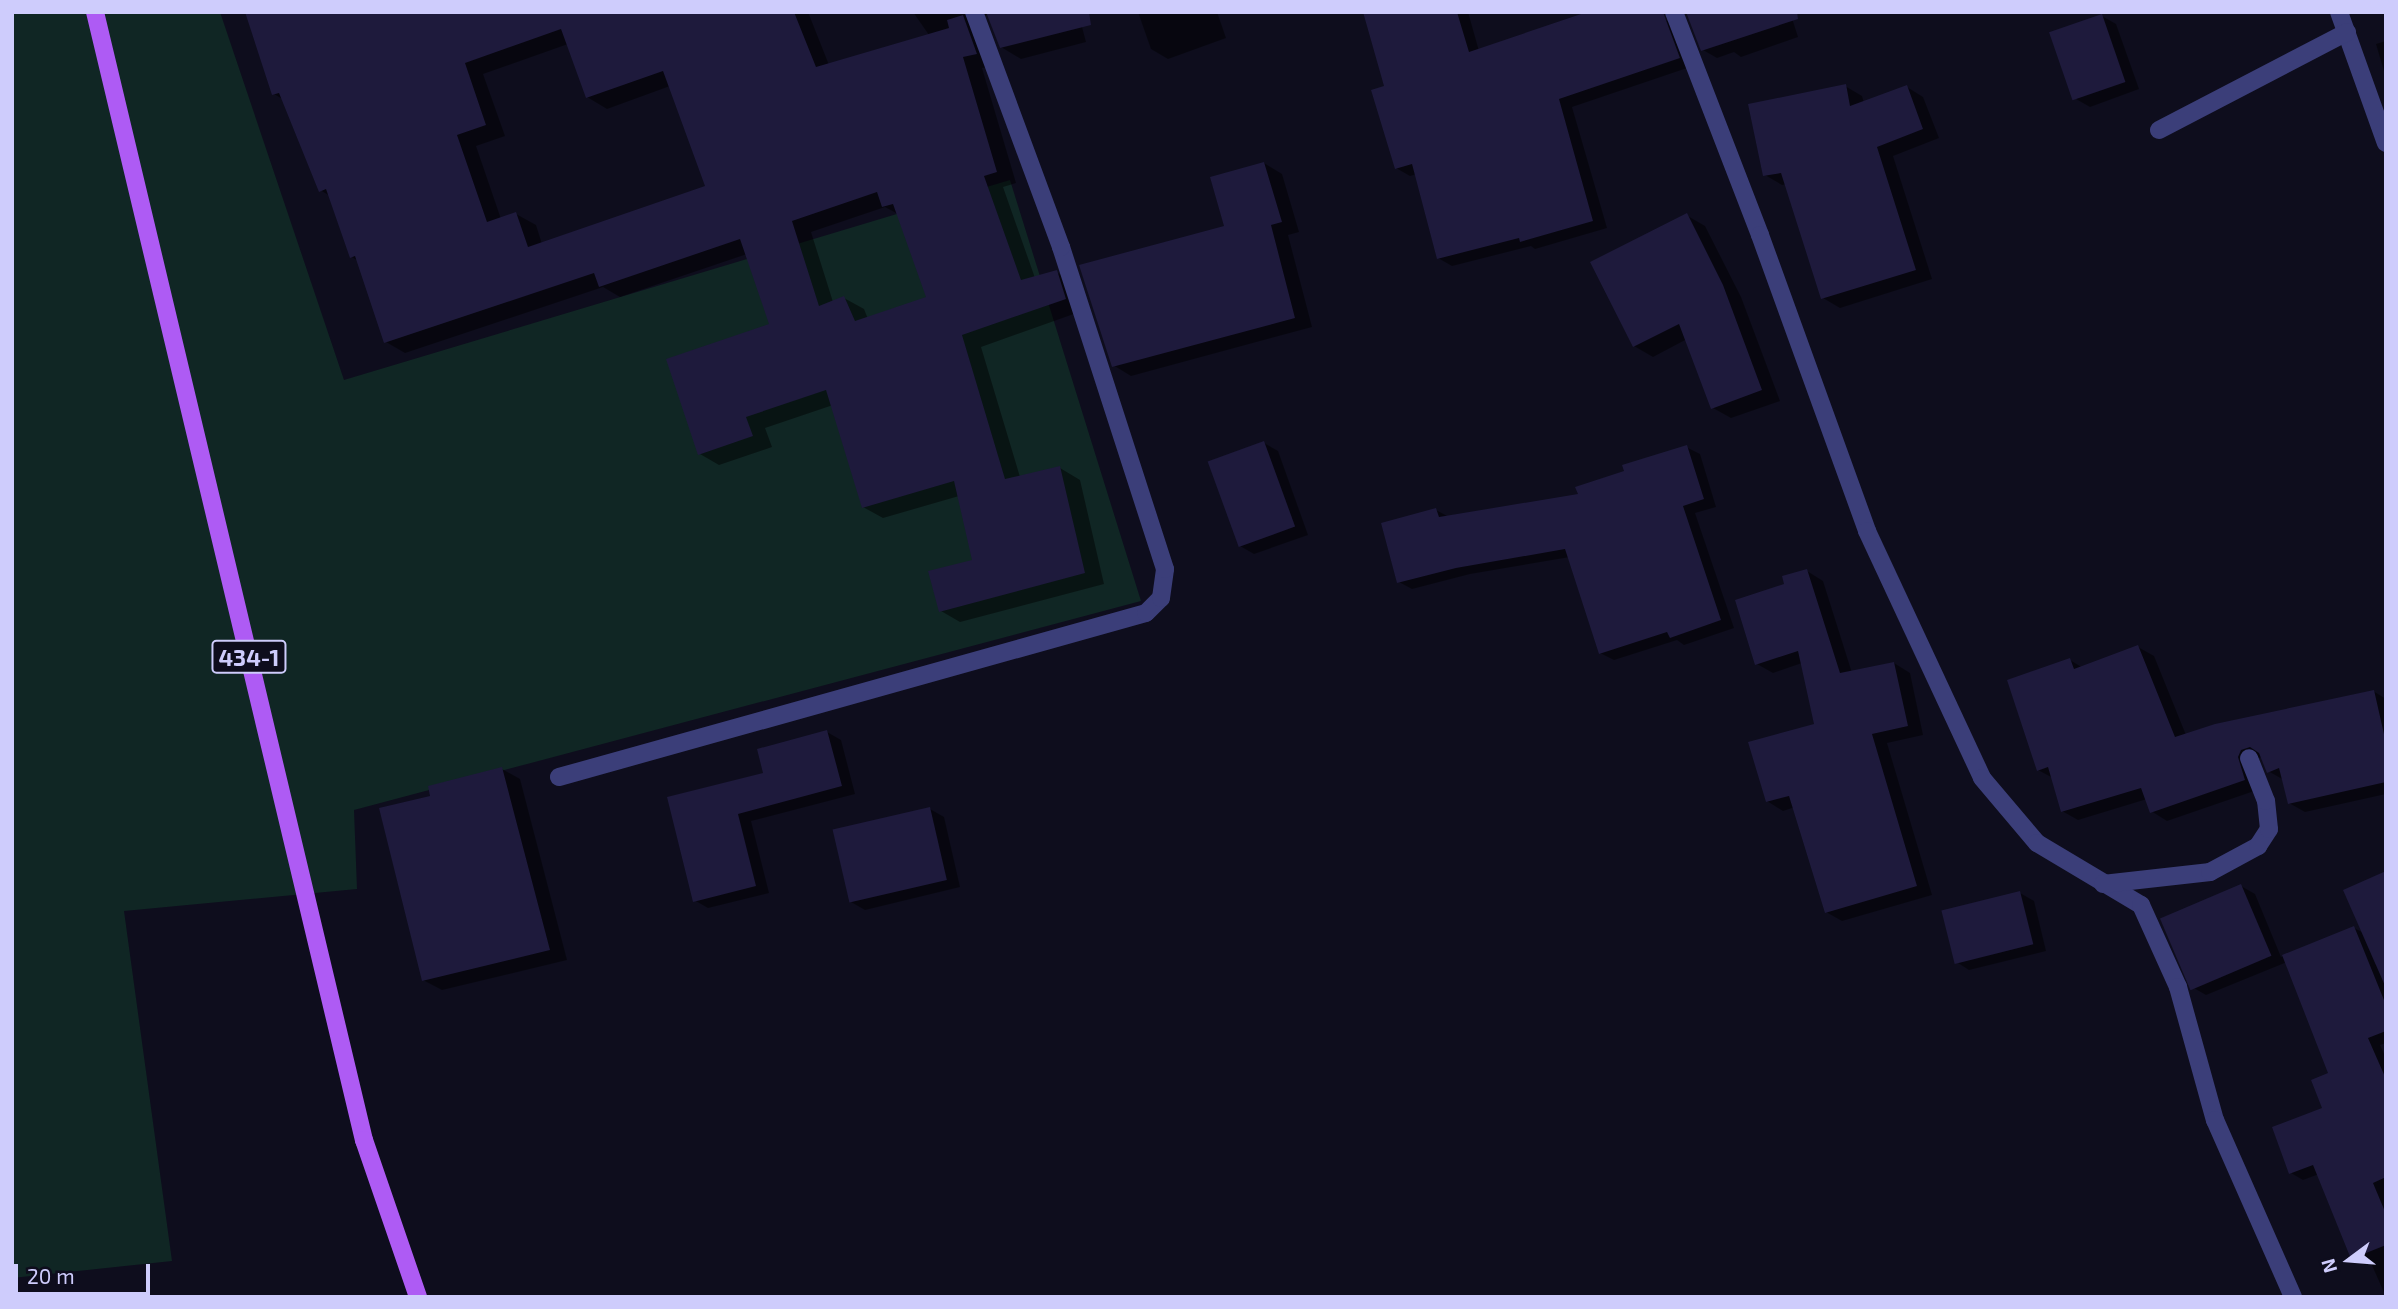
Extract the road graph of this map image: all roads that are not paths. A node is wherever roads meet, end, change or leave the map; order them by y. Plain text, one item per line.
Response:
1 (95, 12) edge
2 (974, 12) edge
3 (1674, 12) edge
4 (2339, 12) edge
5 (2347, 32) junction
6 (2159, 130) dead end
7 (2386, 143) edge
8 (2249, 758) dead end
9 (559, 776) dead end
10 (2103, 884) junction
11 (418, 1297) edge
12 (2293, 1297) edge

1 - 11 main road, 434-1
2 - 9 street
3 - 10 street
4 - 5 street
5 - 6 street
5 - 7 street
8 - 10 street
10 - 12 street

